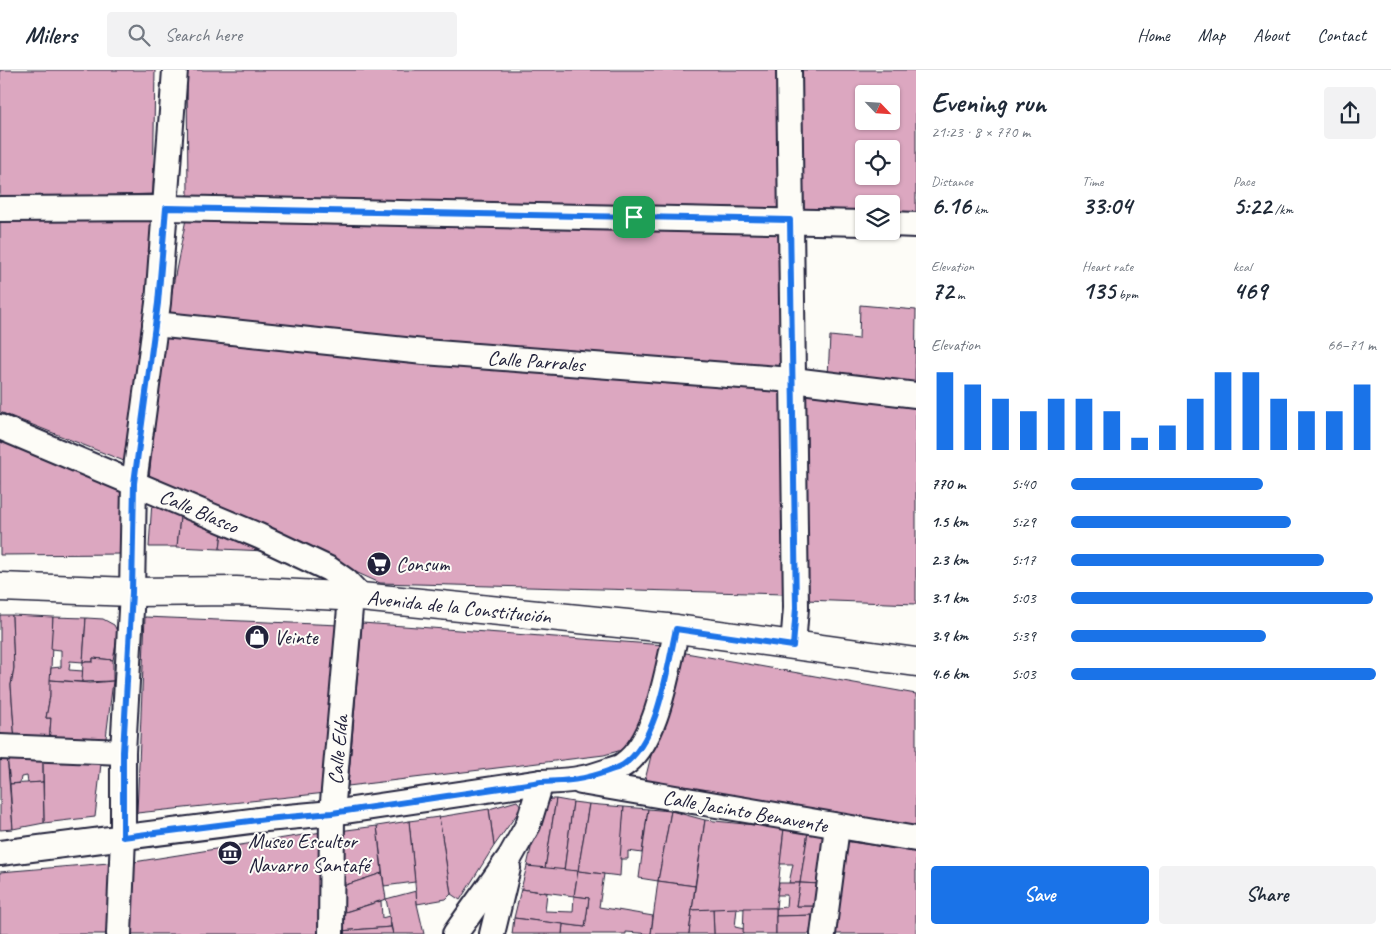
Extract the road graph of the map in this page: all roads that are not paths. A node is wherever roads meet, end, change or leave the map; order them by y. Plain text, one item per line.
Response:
1 (175, 70) edge
2 (789, 70) edge
3 (166, 208) junction
4 (0, 209) edge
5 (790, 220) junction
6 (855, 223) edge
7 (900, 224) edge
8 (916, 225) edge
9 (155, 324) junction
10 (793, 380) junction
11 (916, 395) edge
12 (0, 427) edge
13 (134, 483) junction
14 (0, 587) edge
15 (132, 592) junction
16 (356, 597) junction
17 (676, 629) junction
18 (793, 646) junction
19 (916, 662) edge
20 (0, 747) edge
21 (123, 752) junction
22 (574, 781) junction
23 (541, 782) junction
24 (332, 813) junction
25 (837, 827) junction
26 (123, 837) junction
27 (916, 840) edge
28 (0, 853) edge
29 (510, 857) junction
30 (119, 934) edge
31 (331, 934) edge
32 (455, 934) edge
33 (492, 934) edge
34 (823, 934) edge

1 - 3 street
2 - 5 street
3 - 4 street
3 - 5 street
3 - 9 street
5 - 6 street
5 - 10 street
7 - 8 street
9 - 10 street, Calle Parrales
9 - 13 street
10 - 11 street, Calle Parrales
10 - 18 street
12 - 13 street, Calle Blasco
13 - 15 street
13 - 16 street, Calle Blasco
14 - 15 street, Avenida de la Constitución
15 - 16 street, Avenida de la Constitución
15 - 21 street
16 - 17 street, Avenida de la Constitución
16 - 24 street, Calle Elda
17 - 18 street, Avenida de la Constitución
17 - 22 street
18 - 19 street, Avenida de la Constitución
20 - 21 street
21 - 26 street
22 - 23 street
22 - 25 street, Calle Jacinto Benavente
23 - 24 street
23 - 29 street
24 - 26 street
24 - 31 street, Calle Elda
25 - 27 street, Calle Jacinto Benavente
25 - 34 street
26 - 28 street
26 - 30 street
29 - 32 street
29 - 33 street

